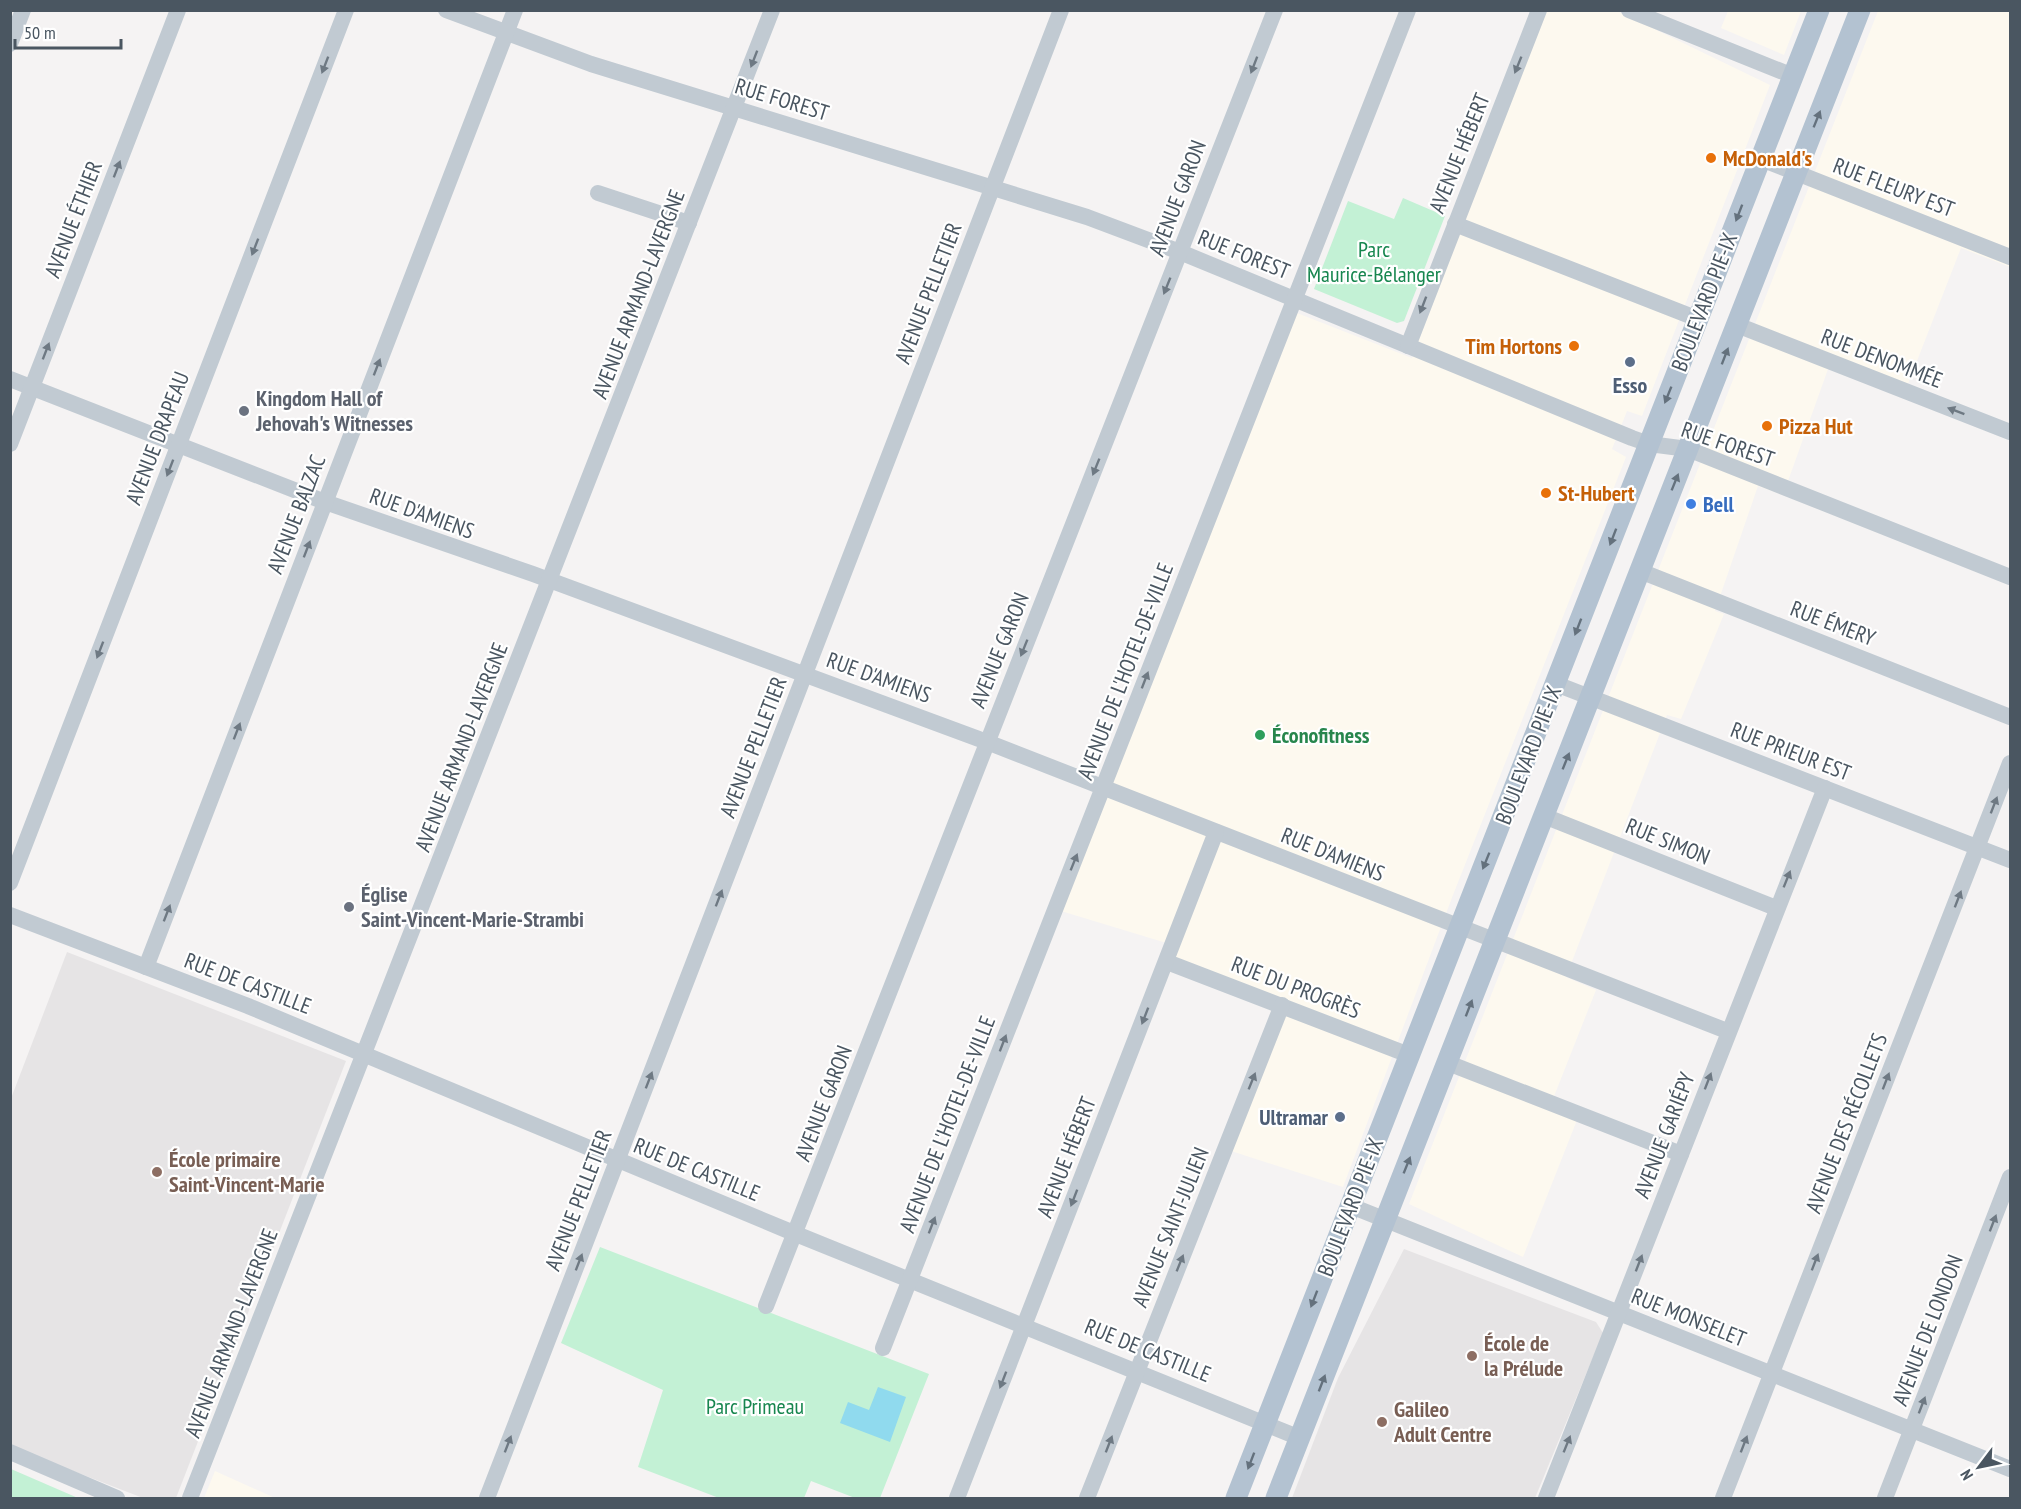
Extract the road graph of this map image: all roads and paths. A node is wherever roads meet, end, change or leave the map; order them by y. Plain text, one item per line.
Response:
1 (23, 10) edge
2 (178, 10) edge
3 (346, 10) edge
4 (446, 10) edge
5 (515, 10) edge
6 (772, 10) edge
7 (1061, 10) edge
8 (1275, 10) edge
9 (1408, 10) edge
10 (1539, 10) edge
11 (1629, 10) edge
12 (1819, 10) edge
13 (1860, 10) edge
14 (507, 33) junction
15 (10, 44) edge
16 (1794, 76) junction
17 (735, 107) junction
18 (1761, 159) junction
19 (1796, 174) junction
20 (992, 188) junction
21 (598, 193) dead end
22 (689, 224) junction
23 (1455, 224) junction
24 (1180, 252) junction
25 (2010, 256) edge
26 (1295, 299) junction
27 (1698, 320) junction
28 (1737, 325) junction
29 (1408, 345) junction
30 (10, 379) edge
31 (32, 388) junction
32 (2010, 432) edge
33 (10, 444) edge
34 (1649, 444) junction
35 (178, 445) junction
36 (1688, 449) junction
37 (325, 502) junction
38 (1640, 571) junction
39 (2010, 578) edge
40 (550, 581) junction
41 (806, 674) junction
42 (1556, 684) junction
43 (1590, 697) junction
44 (2010, 717) edge
45 (987, 742) junction
46 (2010, 763) edge
47 (1103, 788) junction
48 (1825, 788) junction
49 (1544, 816) junction
50 (1216, 832) junction
51 (1978, 848) junction
52 (2010, 860) edge
53 (10, 883) edge
54 (1776, 908) junction
55 (10, 915) edge
56 (1460, 927) junction
57 (1495, 940) junction
58 (1167, 962) junction
59 (146, 967) junction
60 (1282, 1005) junction
61 (1727, 1031) junction
62 (364, 1054) junction
63 (1409, 1055) junction
64 (1448, 1063) junction
65 (1681, 1154) junction
66 (618, 1160) junction
67 (2010, 1177) edge
68 (2006, 1201) edge
69 (1351, 1206) junction
70 (1386, 1220) junction
71 (796, 1234) junction
72 (911, 1279) junction
73 (766, 1306) dead end
74 (1620, 1314) junction
75 (1024, 1325) junction
76 (883, 1348) dead end
77 (1138, 1370) junction
78 (1771, 1374) junction
79 (1265, 1423) junction
80 (1912, 1430) junction
81 (1300, 1437) junction
82 (10, 1452) edge
83 (2010, 1469) edge
84 (117, 1498) edge
85 (190, 1498) edge
86 (487, 1498) edge
87 (957, 1498) edge
88 (1087, 1498) edge
89 (1236, 1498) edge
90 (1276, 1498) edge
91 (1546, 1498) edge
92 (1723, 1498) edge
93 (1885, 1498) edge

1 - 15 street
31 -> 2 street, AVENUE ÉTHIER
3 -> 35 street, AVENUE DRAPEAU
4 - 14 street, RUE FOREST
5 - 14 street, AVENUE BALZAC
6 -> 17 street, AVENUE ARMAND-LAVERGNE
7 - 20 street, AVENUE PELLETIER
8 -> 24 street, AVENUE GARON
9 - 26 street, AVENUE DE L'HOTEL-DE-VILLE
10 -> 23 street, AVENUE HÉBERT
11 - 16 street
12 - 16 main road, BOULEVARD PIE-IX
19 -> 13 main road, BOULEVARD PIE-IX
14 - 17 street, RUE FOREST
37 -> 14 street, AVENUE BALZAC
16 - 18 main road, BOULEVARD PIE-IX
17 - 20 street, RUE FOREST
17 - 22 street, AVENUE ARMAND-LAVERGNE
18 - 19 street, RUE FLEURY EST
18 -> 27 main road, BOULEVARD PIE-IX
19 - 25 street, RUE FLEURY EST
19 - 28 main road, BOULEVARD PIE-IX
20 - 24 street, RUE FOREST
20 - 41 street, AVENUE PELLETIER
21 - 22 street
22 - 40 street, AVENUE ARMAND-LAVERGNE
23 - 27 street
23 -> 29 street, AVENUE HÉBERT
24 - 26 street, RUE FOREST
24 -> 45 street, AVENUE GARON
26 - 29 street, RUE FOREST
47 -> 26 street, AVENUE DE L'HOTEL-DE-VILLE
27 -> 34 main road, BOULEVARD PIE-IX
32 -> 28 street, RUE DENOMMÉE
36 -> 28 main road, BOULEVARD PIE-IX
29 - 34 street, RUE FOREST
30 - 31 street, RUE D'AMIENS
31 - 33 street, AVENUE ÉTHIER
31 - 35 street, RUE D'AMIENS
34 - 36 street, RUE FOREST
34 -> 42 main road, BOULEVARD PIE-IX
35 - 37 street, RUE D'AMIENS
35 -> 53 street, AVENUE DRAPEAU
38 -> 36 main road, BOULEVARD PIE-IX
36 - 39 street, RUE FOREST
37 - 40 street, RUE D'AMIENS
59 -> 37 street, AVENUE BALZAC
38 - 43 main road, BOULEVARD PIE-IX
38 - 44 street, RUE ÉMERY
40 - 41 street, RUE D'AMIENS
40 - 62 street, AVENUE ARMAND-LAVERGNE
41 - 45 street, RUE D'AMIENS
66 -> 41 street, AVENUE PELLETIER
42 - 43 street, RUE PRIEUR EST
42 -> 56 main road, BOULEVARD PIE-IX
43 - 48 street, RUE PRIEUR EST
49 -> 43 main road, BOULEVARD PIE-IX
45 - 47 street, RUE D'AMIENS
45 - 71 street, AVENUE GARON
51 -> 46 street, AVENUE DES RÉCOLLETS
47 - 50 street, RUE D'AMIENS
72 -> 47 street, AVENUE DE L'HOTEL-DE-VILLE
48 - 51 street, RUE PRIEUR EST
54 -> 48 street, AVENUE GARIÉPY
49 - 54 street, RUE SIMON
49 - 57 main road, BOULEVARD PIE-IX
50 - 56 street, RUE D'AMIENS
50 - 58 street, AVENUE HÉBERT
51 - 52 street, RUE PRIEUR EST
78 -> 51 street, AVENUE DES RÉCOLLETS
54 - 61 street, AVENUE GARIÉPY
55 - 59 street, RUE DE CASTILLE
56 - 57 street, RUE D'AMIENS
56 - 63 main road, BOULEVARD PIE-IX
57 - 61 street, RUE D'AMIENS
64 -> 57 main road, BOULEVARD PIE-IX
58 - 60 street, RUE DU PROGRÈS
58 -> 75 street, AVENUE HÉBERT
59 - 62 street, RUE DE CASTILLE
60 - 63 street, RUE DU PROGRÈS
77 -> 60 street, AVENUE SAINT-JULIEN
65 -> 61 street, AVENUE GARIÉPY
62 - 66 street, RUE DE CASTILLE
62 - 85 street, AVENUE ARMAND-LAVERGNE
63 - 69 main road, BOULEVARD PIE-IX
64 - 65 street
70 -> 64 main road, BOULEVARD PIE-IX
74 -> 65 street, AVENUE GARIÉPY
66 - 71 street, RUE DE CASTILLE
86 -> 66 street, AVENUE PELLETIER
67 - 68 street, AVENUE DE LONDON
80 -> 68 street, AVENUE DE LONDON
69 - 70 street, RUE MONSELET
69 -> 79 main road, BOULEVARD PIE-IX
70 - 74 street, RUE MONSELET
81 -> 70 main road, BOULEVARD PIE-IX
71 - 72 street, RUE DE CASTILLE
71 - 73 street, AVENUE GARON
72 - 75 street, RUE DE CASTILLE
72 - 76 street, AVENUE DE L'HOTEL-DE-VILLE
74 - 78 street, RUE MONSELET
91 -> 74 street, AVENUE GARIÉPY
75 - 77 street, RUE DE CASTILLE
75 -> 87 street, AVENUE HÉBERT
77 - 79 street, RUE DE CASTILLE
88 -> 77 street, AVENUE SAINT-JULIEN
78 - 80 street, RUE MONSELET
92 -> 78 street, AVENUE DES RÉCOLLETS
79 - 81 street, RUE DE CASTILLE
79 -> 89 main road, BOULEVARD PIE-IX
80 - 83 street, RUE MONSELET
80 - 93 street, AVENUE DE LONDON
81 - 90 main road, BOULEVARD PIE-IX
82 - 84 street

